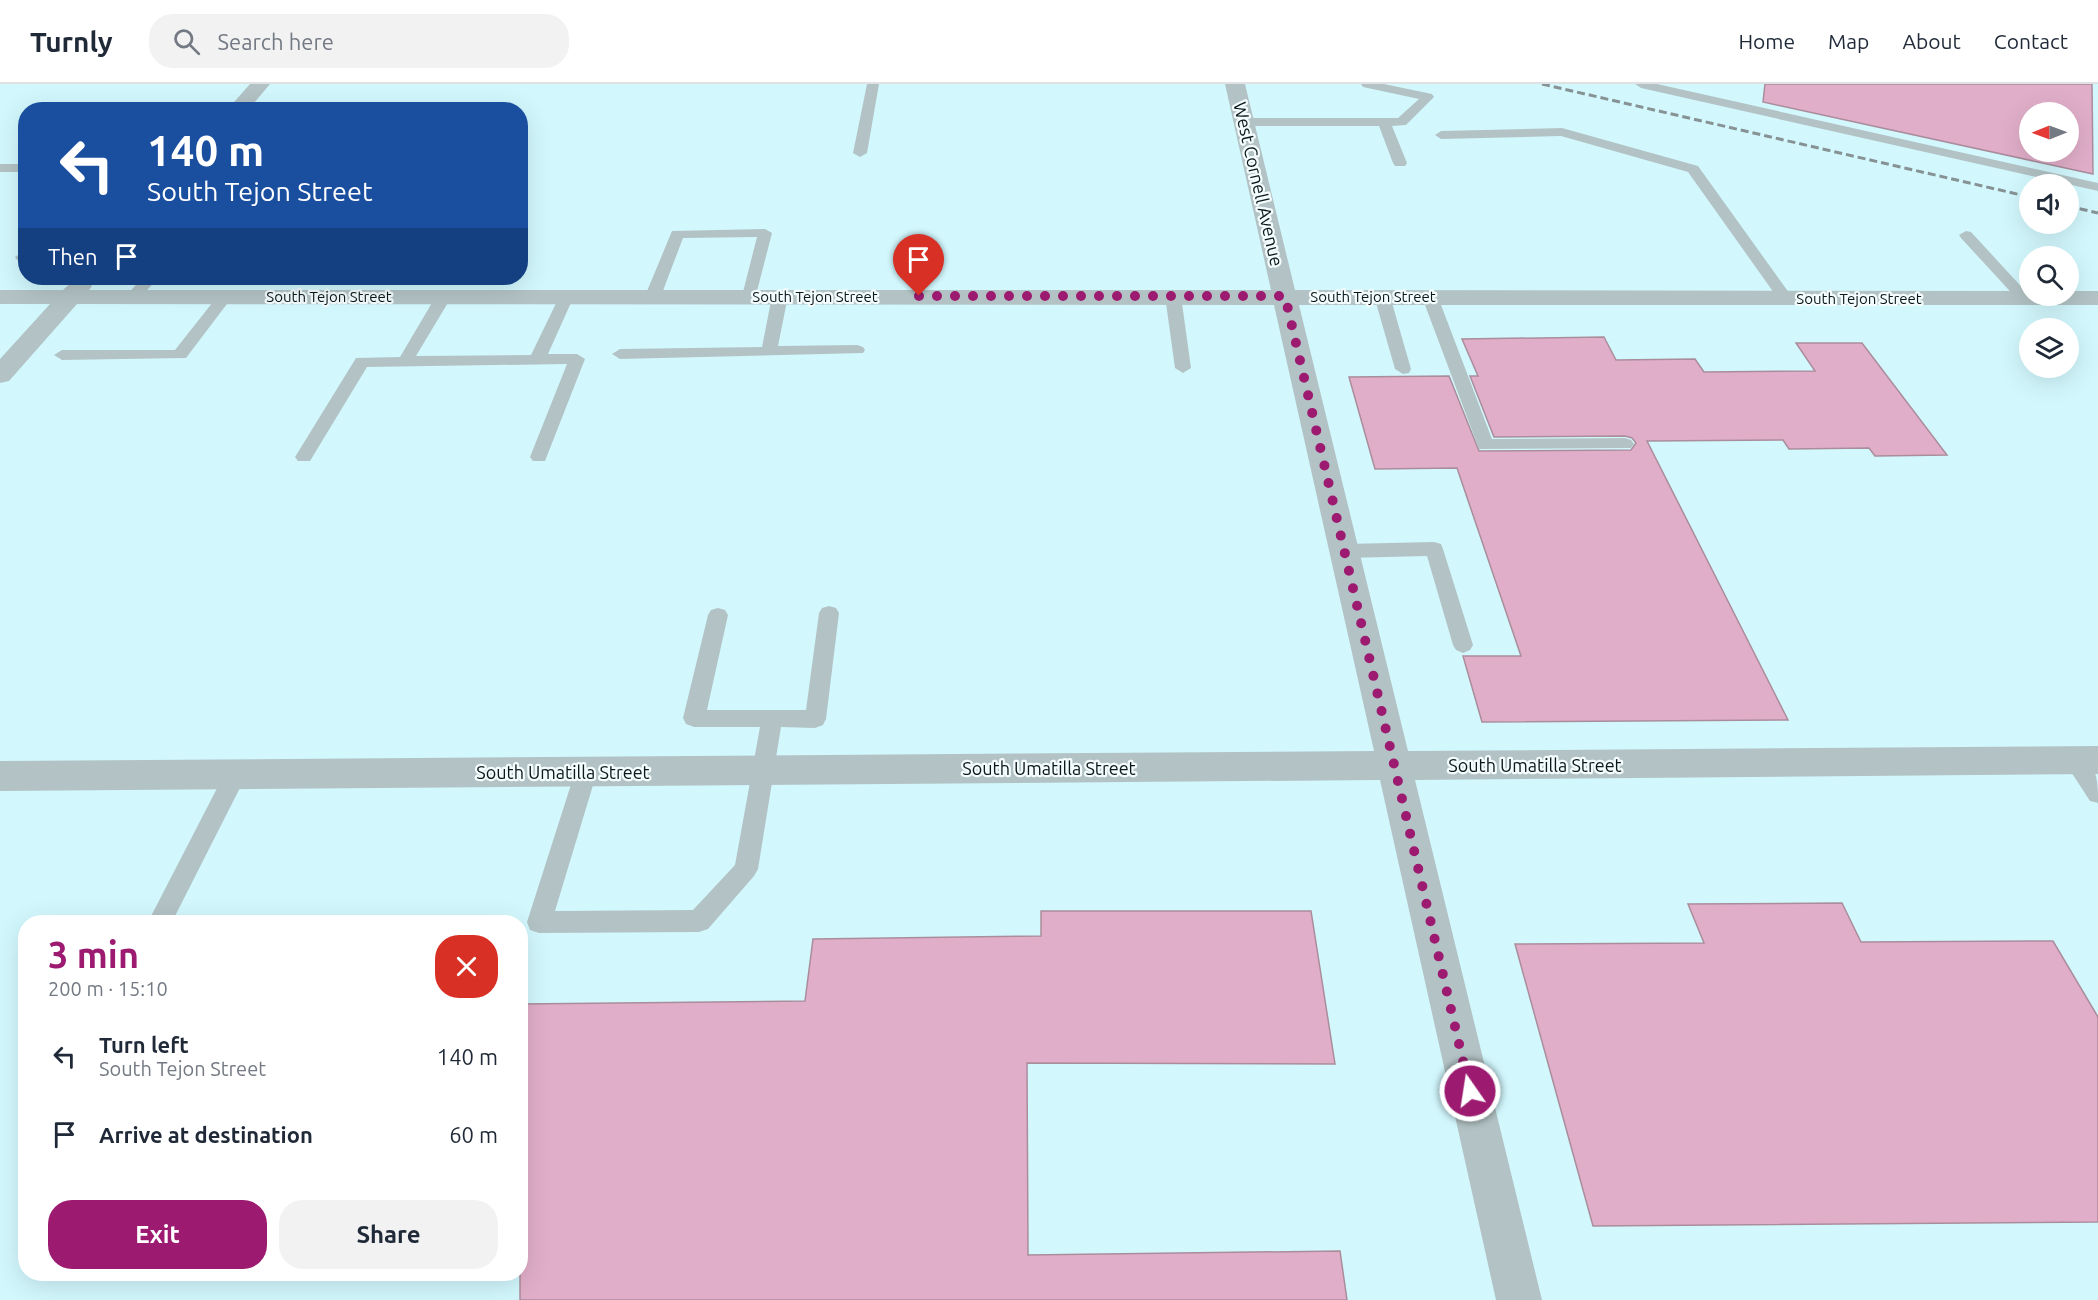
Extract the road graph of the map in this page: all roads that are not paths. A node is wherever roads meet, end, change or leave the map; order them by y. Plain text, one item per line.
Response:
1 (260, 84) edge
2 (873, 84) edge
3 (1235, 84) edge
4 (1367, 84) edge
5 (1641, 84) edge
6 (244, 102) edge
7 (1244, 122) junction
8 (1384, 122) junction
9 (1441, 135) dead end
10 (860, 153) dead end
11 (1400, 163) dead end
12 (0, 168) edge
13 (18, 168) edge
14 (2098, 187) edge
15 (1966, 235) dead end
16 (79, 286) edge
17 (142, 287) edge
18 (443, 290) edge
19 (2019, 293) edge
20 (225, 296) junction
21 (566, 296) junction
22 (653, 296) junction
23 (750, 296) junction
24 (780, 296) junction
25 (1173, 296) junction
26 (1285, 296) junction
27 (1382, 296) junction
28 (0, 297) edge
29 (1430, 297) junction
30 (1784, 297) junction
31 (2019, 298) edge
32 (2079, 298) edge
33 (2098, 298) edge
34 (857, 350) dead end
35 (769, 351) junction
36 (620, 354) dead end
37 (62, 355) dead end
38 (537, 360) junction
39 (405, 362) junction
40 (1183, 368) dead end
41 (1403, 369) dead end
42 (0, 375) edge
43 (1625, 444) dead end
44 (304, 457) dead end
45 (539, 458) dead end
46 (1344, 551) junction
47 (829, 613) dead end
48 (718, 615) dead end
49 (1463, 645) dead end
50 (772, 719) junction
51 (2087, 760) edge
52 (1394, 766) junction
53 (763, 770) junction
54 (585, 772) junction
55 (236, 774) junction
56 (0, 776) edge
57 (2098, 794) edge
58 (164, 915) edge
59 (1519, 1300) edge

1 - 6 street
2 - 10 lane
3 - 7 street, West Cornell Avenue
4 - 8 lane
5 - 14 lane
7 - 8 lane
7 - 26 street, West Cornell Avenue
8 - 11 lane
9 - 30 lane
12 - 13 lane
15 - 19 lane
16 - 17 street, South Tejon Street
16 - 28 street, South Tejon Street
16 - 42 street
17 - 20 street, South Tejon Street
18 - 20 street, South Tejon Street
18 - 21 street, South Tejon Street
18 - 39 lane
20 - 37 lane
21 - 22 street, South Tejon Street
21 - 38 lane
22 - 23 street, South Tejon Street
22 - 23 lane
23 - 24 street, South Tejon Street
24 - 25 street, South Tejon Street
24 - 35 lane
25 - 26 street, South Tejon Street
25 - 40 lane
26 - 27 street, South Tejon Street
26 - 46 street, West Cornell Avenue
27 - 29 street, South Tejon Street
27 - 41 lane
29 - 30 street, South Tejon Street
29 - 43 lane
30 - 31 street, South Tejon Street
32 - 33 street, South Tejon Street
34 - 35 lane
35 - 36 lane
38 - 39 lane
38 - 45 lane
39 - 44 lane
46 - 49 lane
46 - 52 street, West Cornell Avenue
47 - 50 lane
48 - 50 lane
50 - 53 lane
51 - 52 street, South Umatilla Street
51 - 57 lane
52 - 53 street, South Umatilla Street
52 - 59 street, West Cornell Avenue
53 - 54 street, South Umatilla Street
53 - 54 lane
54 - 55 street, South Umatilla Street
55 - 56 street, South Umatilla Street
55 - 58 lane

